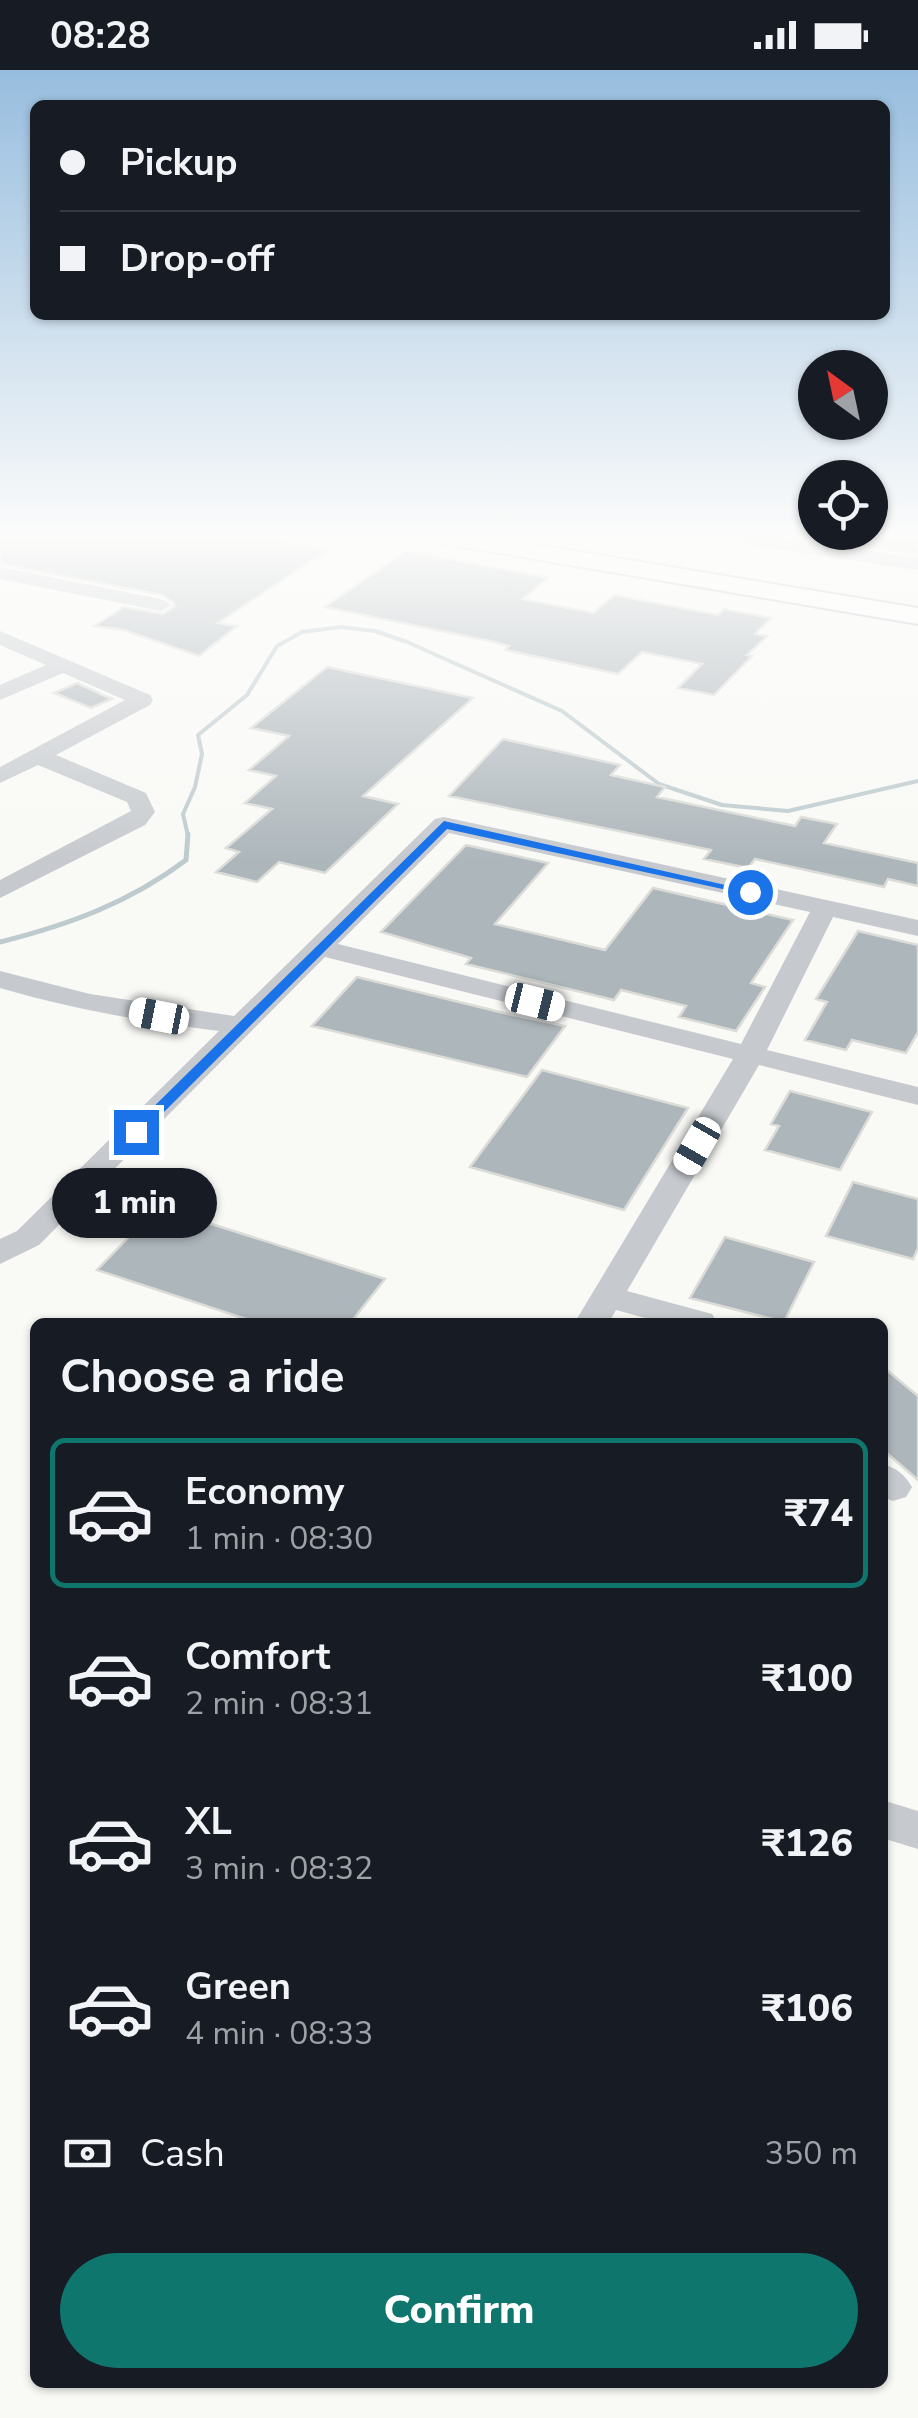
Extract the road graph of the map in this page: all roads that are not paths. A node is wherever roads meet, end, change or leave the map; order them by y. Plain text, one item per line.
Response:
1 (14, 643) edge
2 (66, 664) junction
3 (0, 693) edge
4 (40, 757) junction
5 (0, 776) edge
6 (0, 890) edge
7 (824, 908) junction
8 (918, 928) edge
9 (320, 948) junction
10 (0, 980) edge
11 (244, 1026) junction
12 (750, 1055) junction
13 (918, 1096) edge
14 (0, 1253) edge
15 (600, 1310) edge
16 (667, 1318) edge
17 (888, 1821) edge
18 (918, 1830) edge

1 - 2 lane
2 - 3 lane
2 - 4 lane
4 - 5 lane
4 - 6 lane
7 - 8 lane
7 - 9 lane
7 - 12 lane
9 - 11 lane
9 - 12 lane
10 - 11 lane
11 - 14 lane
12 - 13 lane
12 - 15 lane
15 - 16 lane
17 - 18 lane

